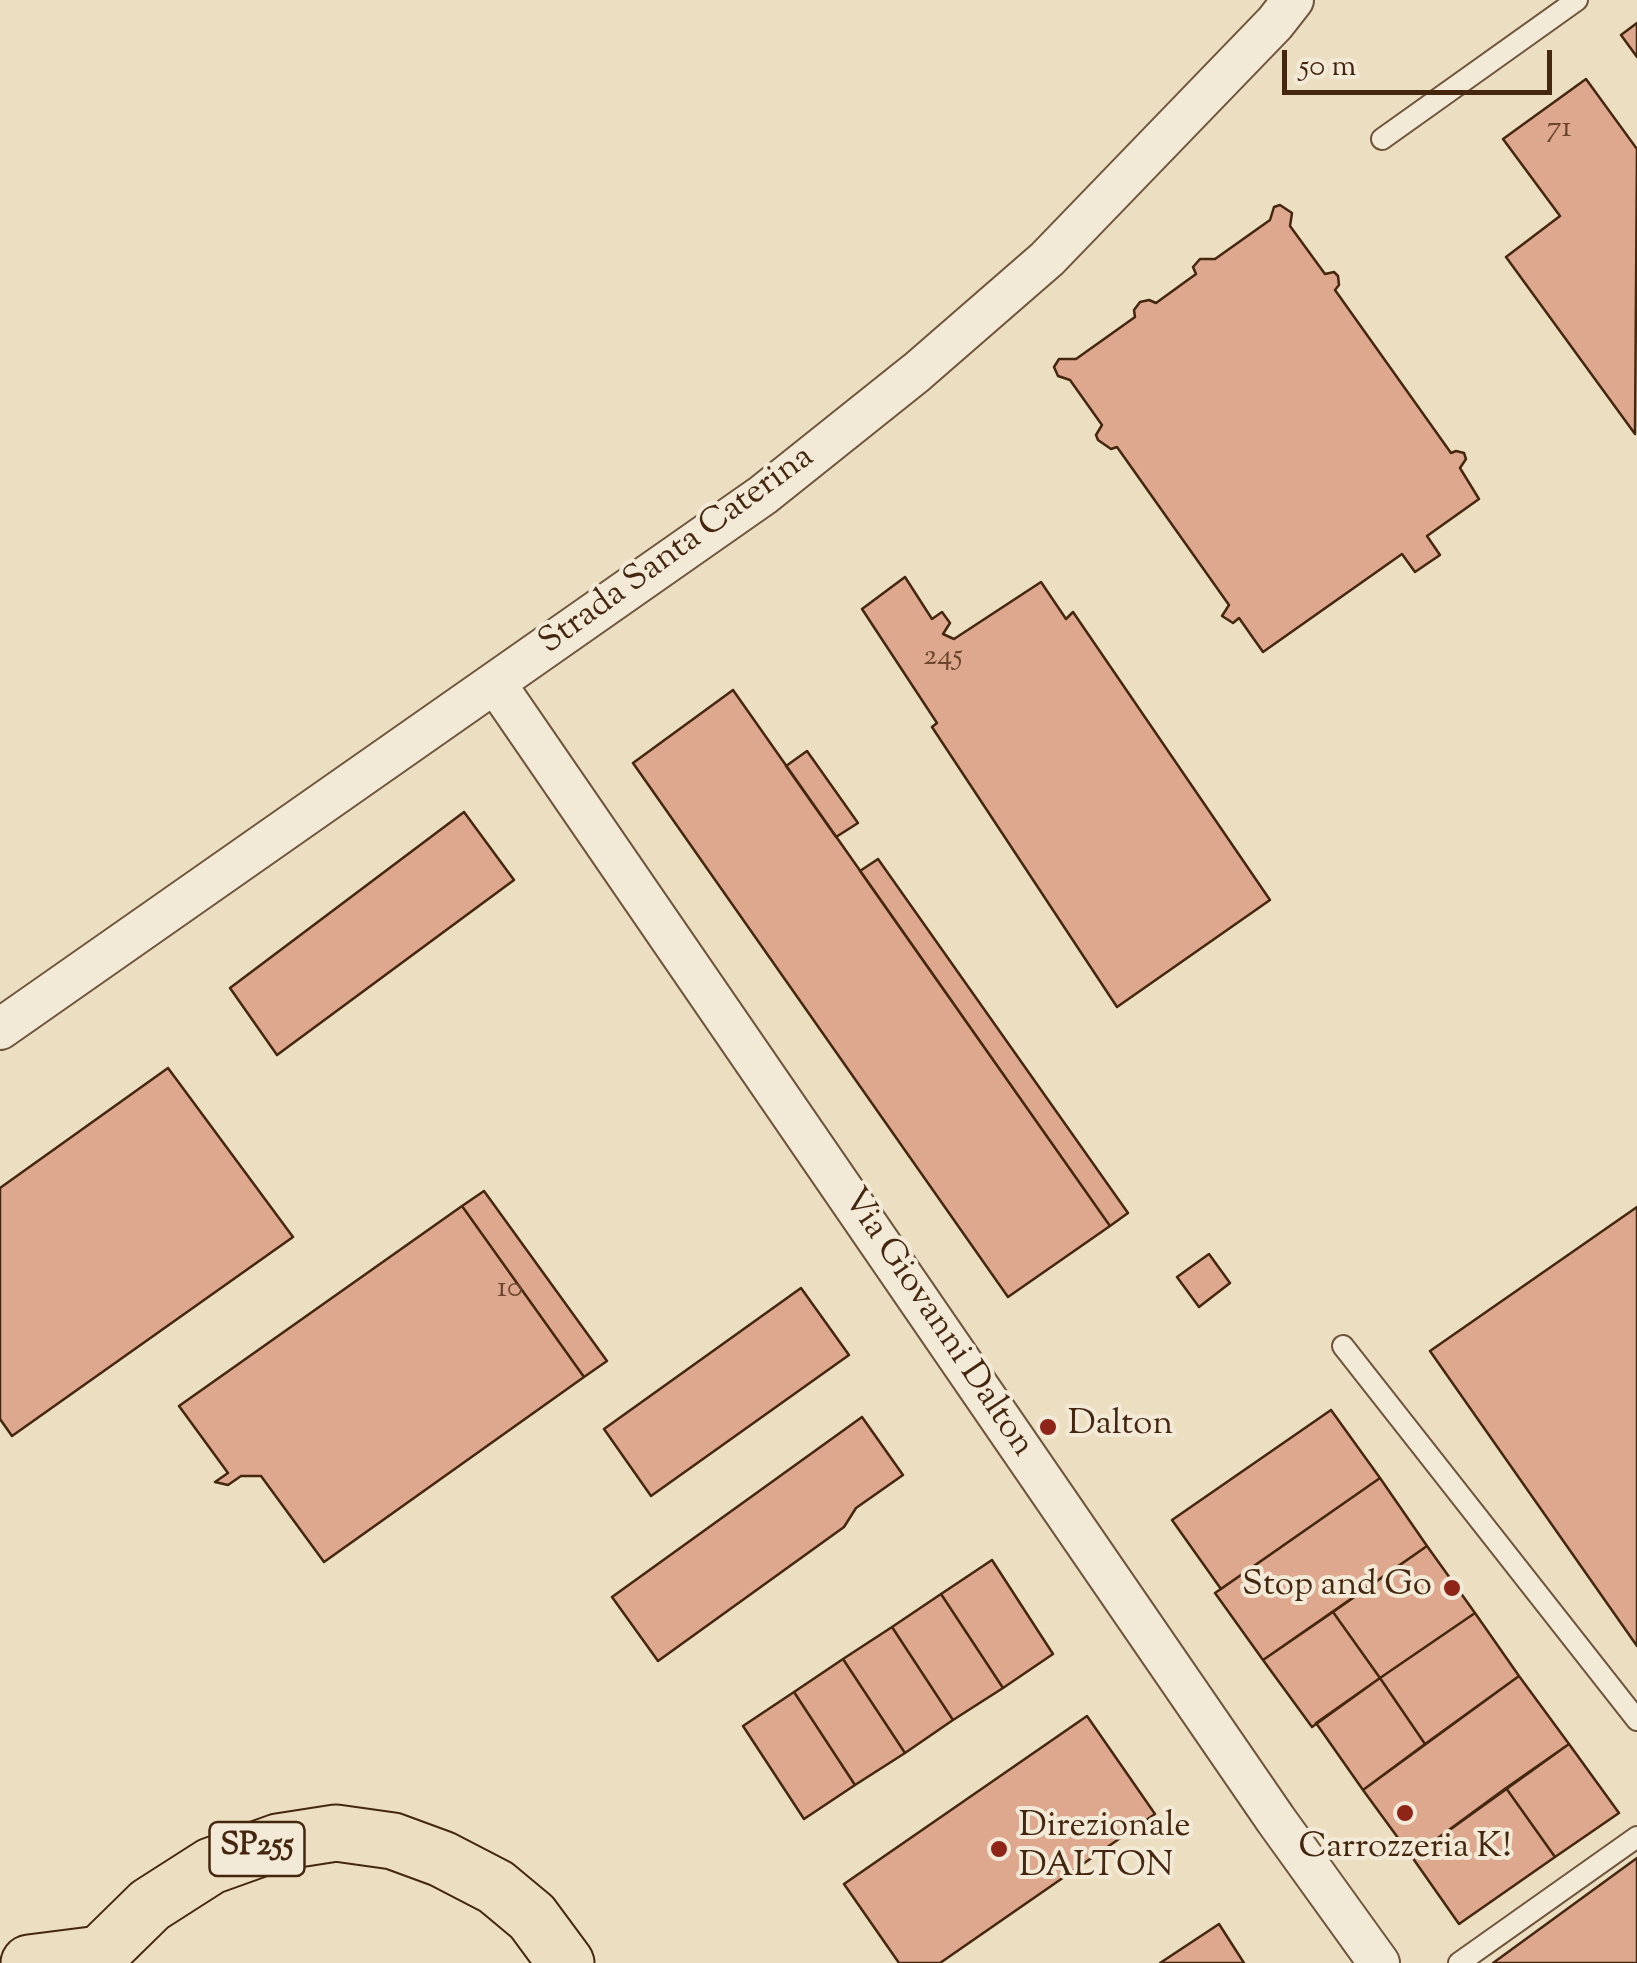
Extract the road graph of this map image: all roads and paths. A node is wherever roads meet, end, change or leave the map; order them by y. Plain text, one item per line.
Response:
1 (1293, 0) edge
2 (1577, 0) edge
3 (1382, 140) dead end
4 (496, 682) junction
5 (0, 1029) edge
6 (1343, 1346) dead end
7 (1637, 1720) edge
8 (1637, 1837) edge
9 (94, 1960) edge
10 (30, 1963) edge
11 (566, 1963) edge
12 (1379, 1963) edge
13 (1459, 1963) edge

1 - 4 street, Strada Santa Caterina
2 - 3 lane
4 - 5 street, Strada Santa Caterina
4 - 12 street, Via Giovanni Dalton
6 - 7 lane
8 - 13 lane
9 - 10 main road
9 - 11 main road, SP255

